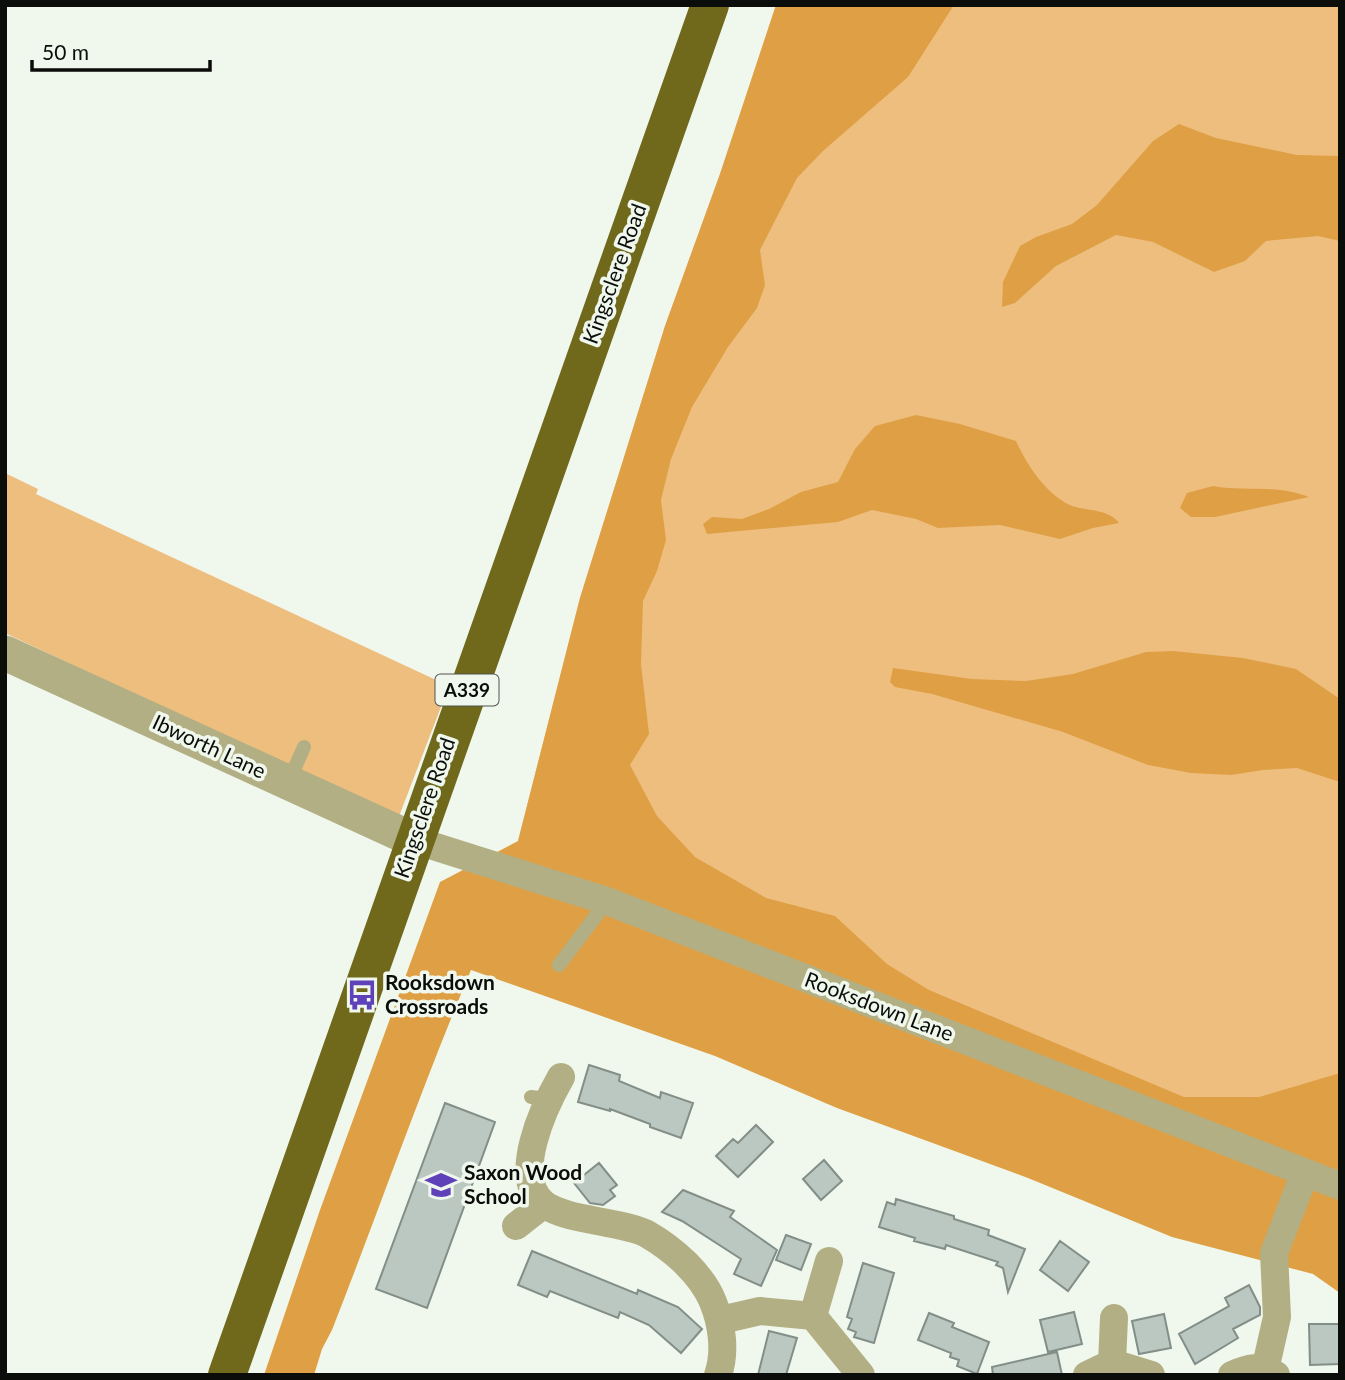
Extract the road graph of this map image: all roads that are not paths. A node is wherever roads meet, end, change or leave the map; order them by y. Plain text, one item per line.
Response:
1 (710, 5) edge
2 (5, 653) edge
3 (304, 747) dead end
4 (288, 783) junction
5 (414, 840) junction
6 (607, 901) junction
7 (559, 965) dead end
8 (547, 1091) dead end
9 (1305, 1173) junction
10 (1340, 1186) edge
11 (544, 1204) junction
12 (516, 1226) dead end
13 (829, 1261) dead end
14 (813, 1316) junction
15 (1114, 1318) dead end
16 (721, 1320) junction
17 (1100, 1369) edge
18 (1270, 1372) edge
19 (227, 1375) edge
20 (718, 1375) edge
21 (861, 1375) edge
22 (1151, 1375) edge
23 (1231, 1375) edge

1 - 5 highway, Kingsclere Road / A339
2 - 4 street, Ibworth Lane
3 - 4 lane
4 - 5 street, Ibworth Lane
5 - 6 street, Rooksdown Lane
5 - 19 highway, Kingsclere Road / A339
6 - 7 lane
6 - 9 street, Rooksdown Lane
8 - 11 street
9 - 10 street, Rooksdown Lane
9 - 18 street
11 - 12 street
11 - 16 street
13 - 14 street
14 - 16 street
14 - 21 street
15 - 17 street
16 - 20 street
17 - 22 street
18 - 23 street

